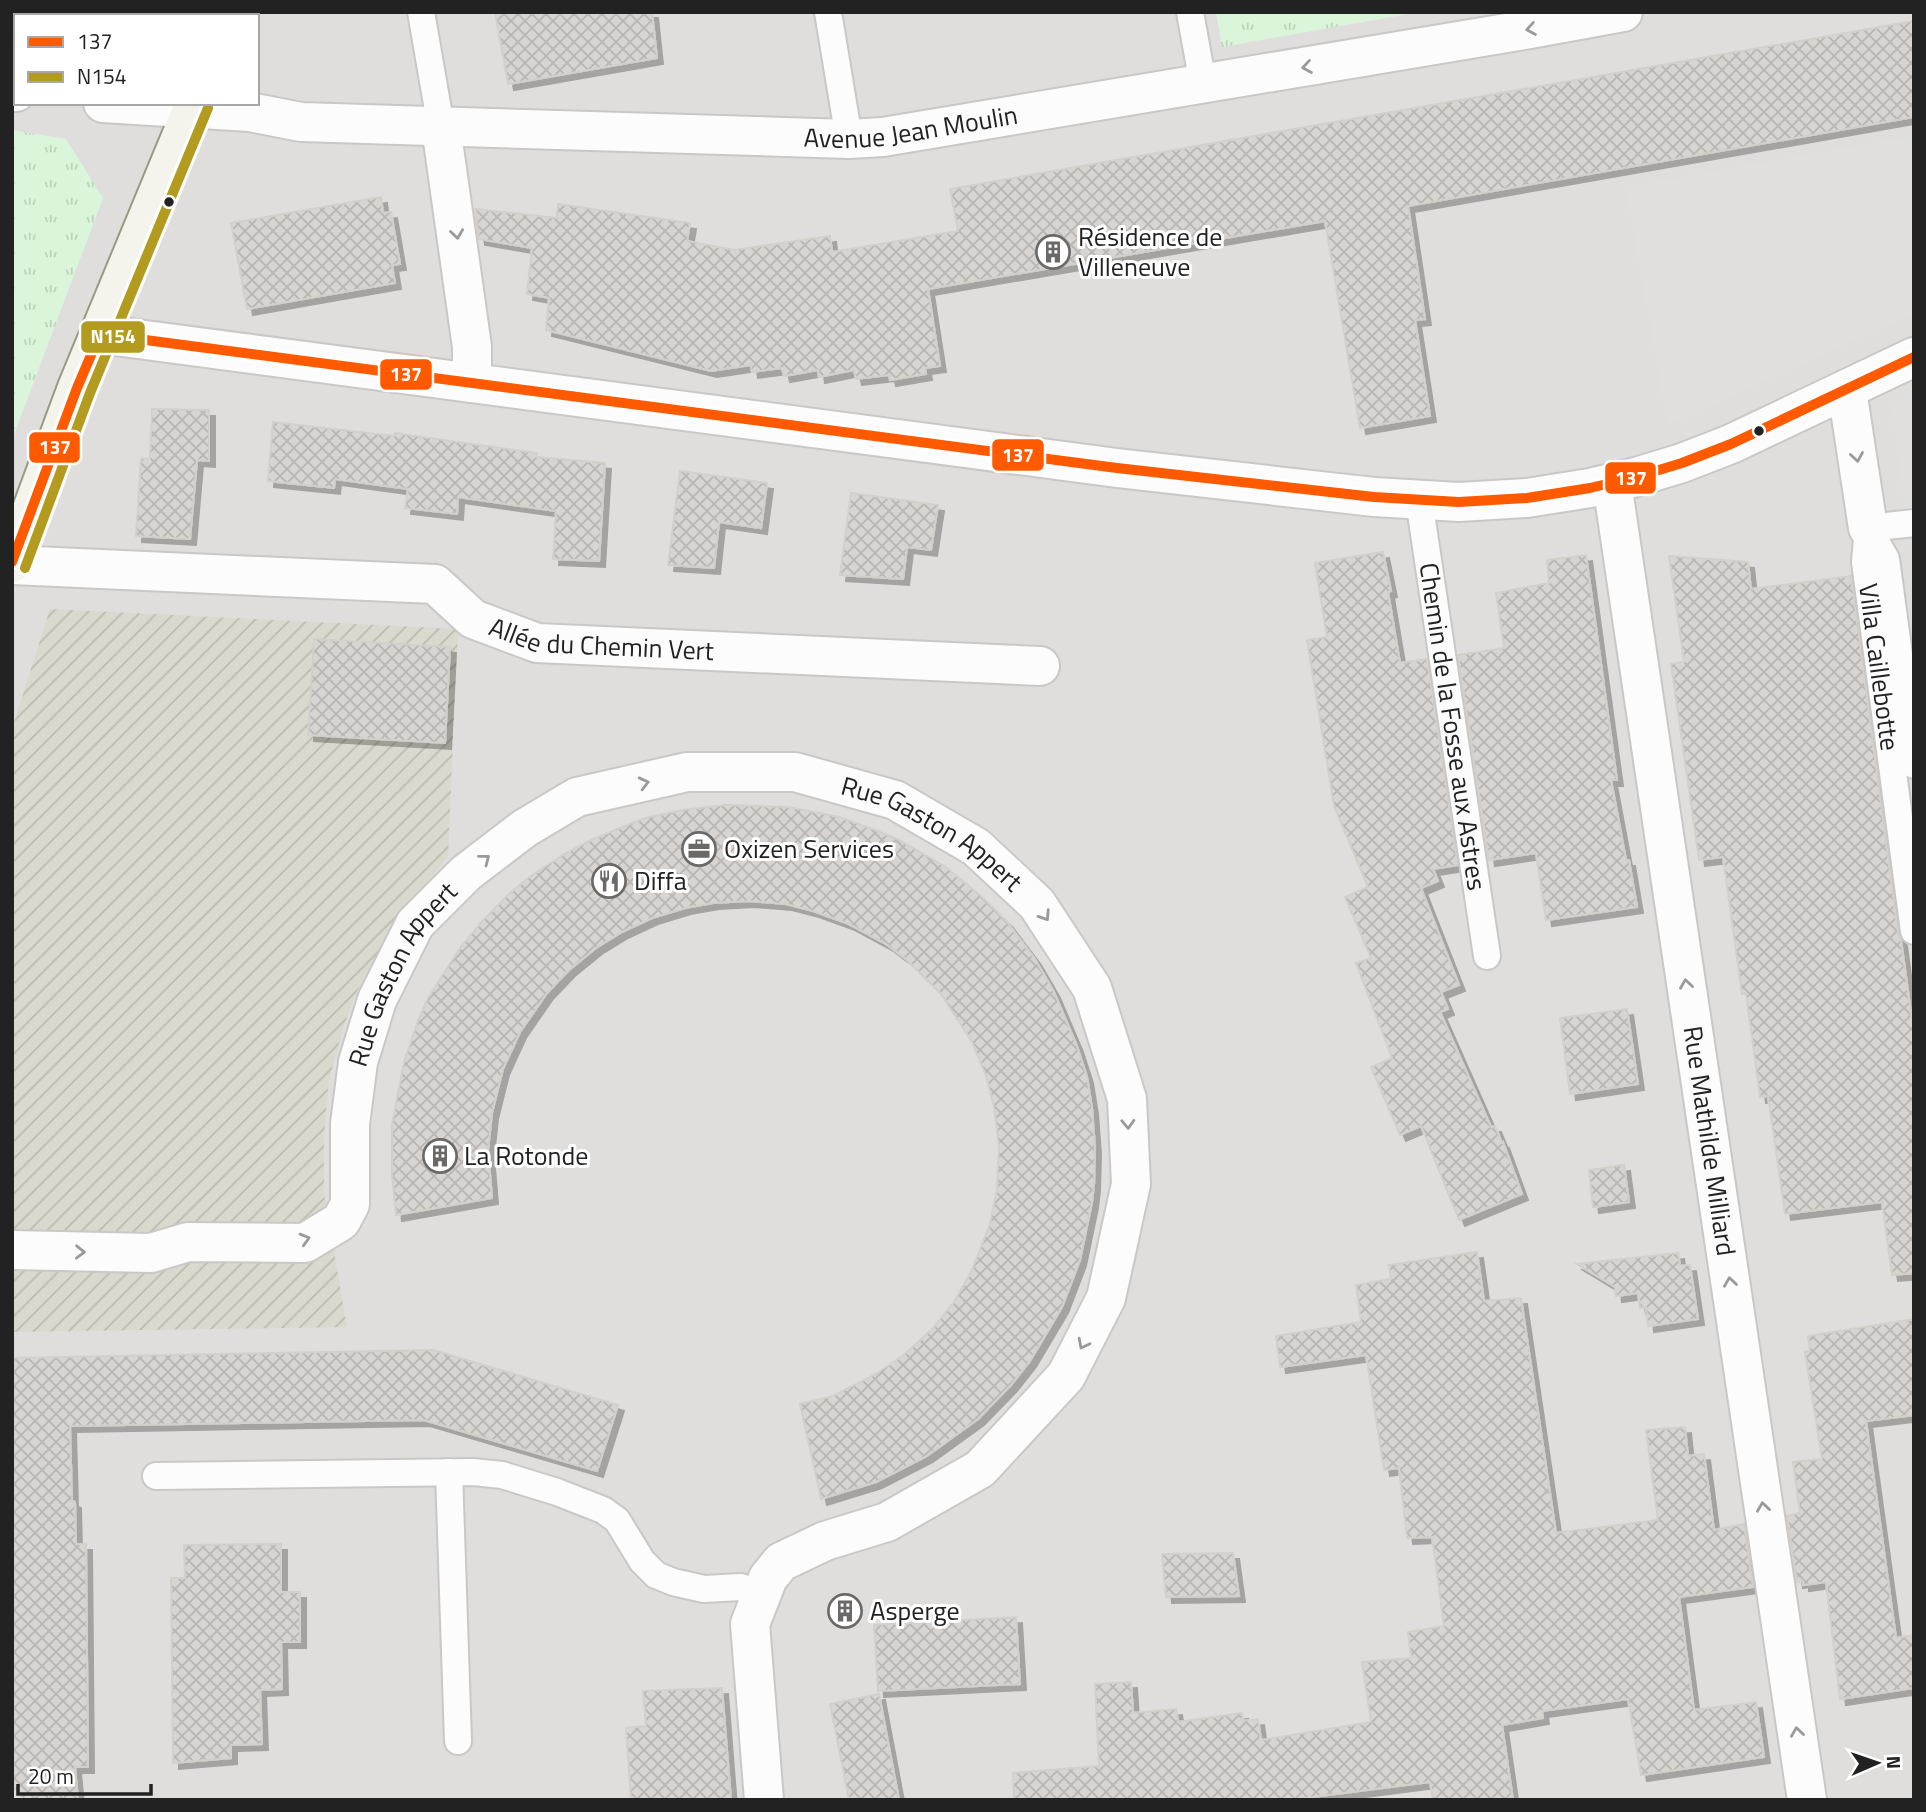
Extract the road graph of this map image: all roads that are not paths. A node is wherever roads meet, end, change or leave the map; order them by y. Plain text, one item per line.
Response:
1 (421, 12) edge
2 (828, 12) edge
3 (1190, 12) edge
4 (1623, 12) edge
5 (1203, 84) junction
6 (164, 105) edge
7 (194, 106) edge
8 (441, 127) junction
9 (849, 139) junction
10 (100, 334) junction
11 (1914, 356) edge
12 (472, 383) junction
13 (1847, 390) junction
14 (1612, 483) junction
15 (1419, 499) junction
16 (1914, 523) edge
17 (1868, 528) junction
18 (12, 564) edge
19 (1040, 666) dead end
20 (1914, 765) edge
21 (1914, 931) edge
22 (1487, 956) dead end
23 (12, 1250) edge
24 (449, 1472) junction
25 (156, 1476) dead end
26 (761, 1598) junction
27 (458, 1741) dead end
28 (764, 1800) edge
29 (1807, 1800) edge

1 - 8 lane
2 - 9 lane
3 - 5 lane
4 -> 5 street, Avenue Jean Moulin
5 - 9 street, Avenue Jean Moulin
6 - 7 street, Avenue Jean Moulin
7 - 8 street, Avenue Jean Moulin
7 - 10 main road
8 - 9 street, Avenue Jean Moulin
8 -> 12 street
10 - 12 street
10 - 18 main road
11 - 13 street
12 - 15 street
13 - 14 street
13 -> 17 street
14 - 15 street
29 -> 14 street, Rue Mathilde Milliard
15 - 22 lane, Chemin de la Fosse aux Astres
16 - 17 lane
17 - 20 lane
17 - 21 lane, Villa Caillebotte
18 - 19 street, Allée du Chemin Vert
23 -> 26 street, Rue Gaston Appert
24 - 25 lane
24 - 26 lane
24 - 27 lane
26 - 28 street, Rue Gaston Appert

